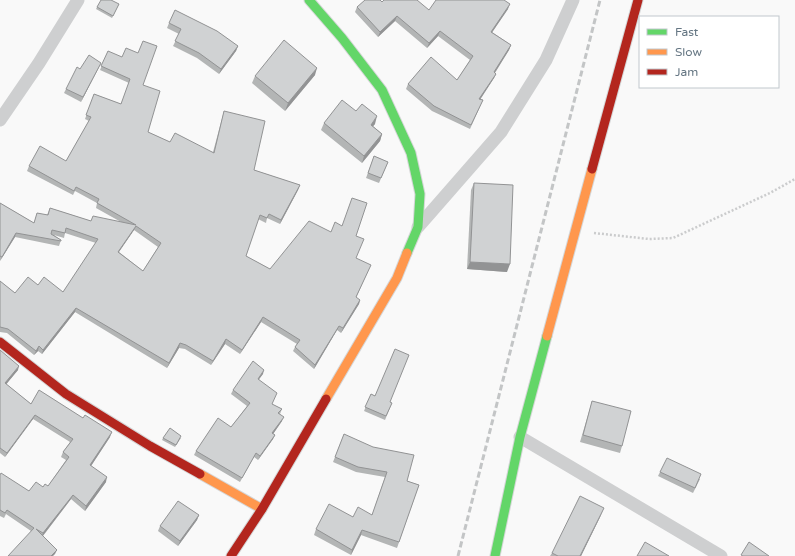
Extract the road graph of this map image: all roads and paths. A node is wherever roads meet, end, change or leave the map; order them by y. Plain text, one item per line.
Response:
1 (78, 0) edge
2 (309, 0) edge
3 (573, 0) edge
4 (638, 0) edge
5 (0, 120) edge
6 (795, 178) edge
7 (418, 227) junction
8 (576, 230) junction
9 (0, 342) edge
10 (520, 437) junction
11 (262, 509) junction
12 (231, 556) edge
13 (495, 556) edge
14 (720, 556) edge

1 - 5 street
2 - 7 street
3 - 7 street
4 - 8 street
6 - 8 path
7 - 11 street
8 - 10 street
9 - 11 street
10 - 13 street
10 - 14 street
11 - 12 street

